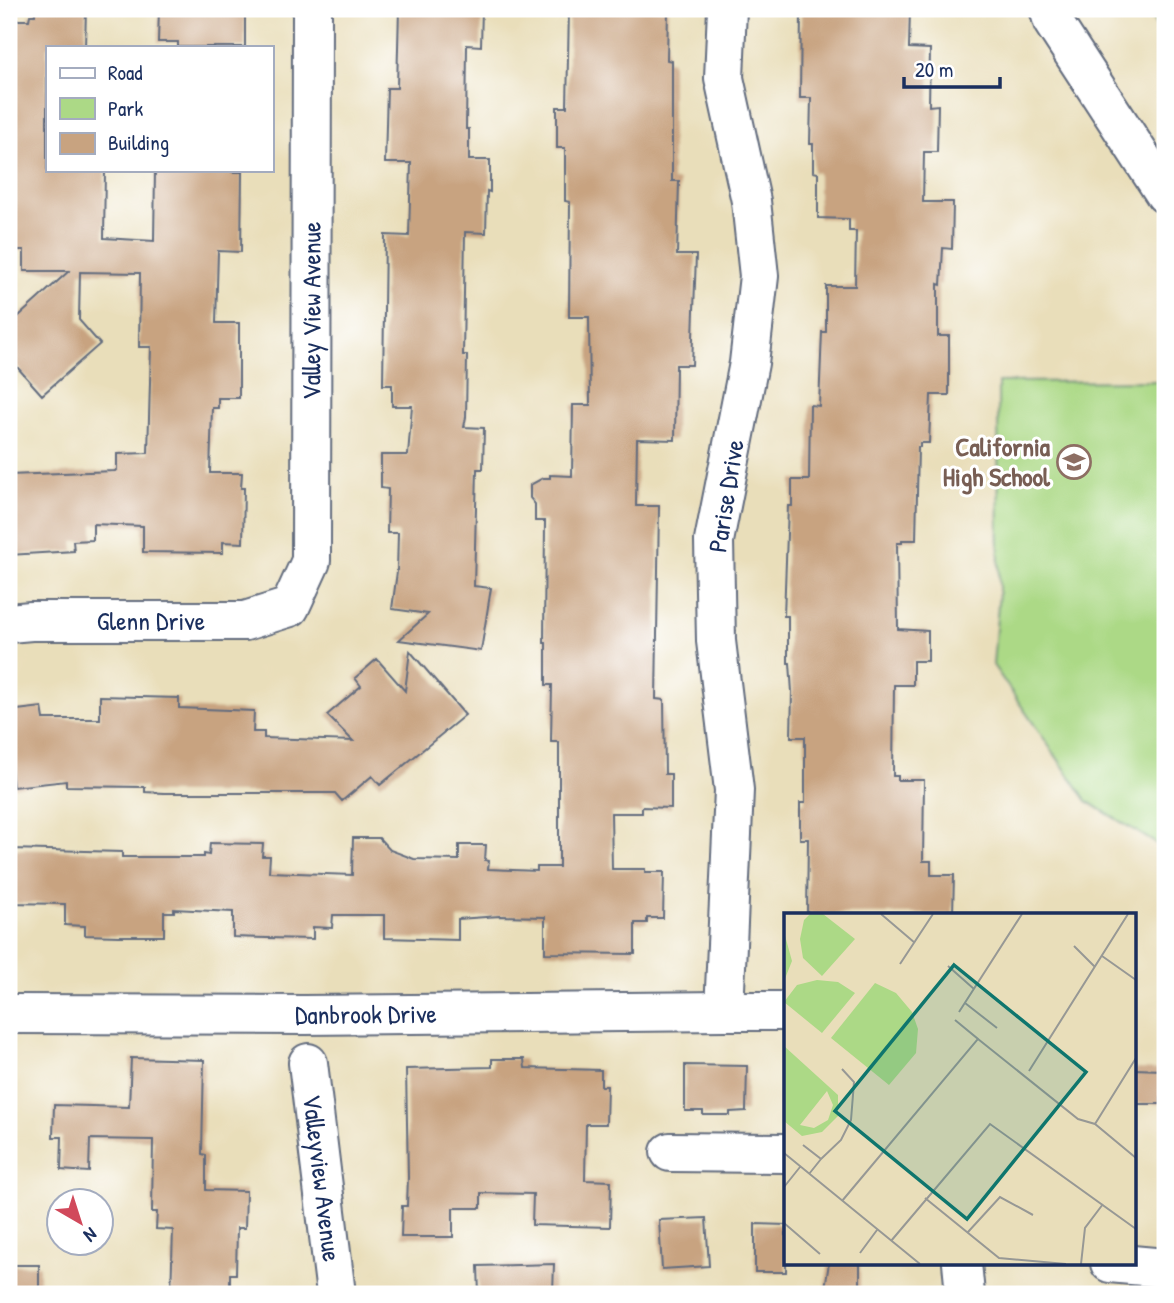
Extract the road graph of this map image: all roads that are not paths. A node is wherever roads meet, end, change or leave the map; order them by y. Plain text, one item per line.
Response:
1 (312, 9) edge
2 (727, 9) edge
3 (1049, 9) edge
4 (1165, 194) edge
5 (290, 607) joint
6 (9, 623) edge
7 (724, 1011) junction
8 (784, 1011) edge
9 (9, 1013) edge
10 (308, 1063) dead end
11 (670, 1152) dead end
12 (784, 1153) edge
13 (962, 1264) edge
14 (1121, 1264) edge
15 (1165, 1268) edge
16 (335, 1294) edge
17 (965, 1294) edge

1 - 5 street, Valley View Avenue
2 - 7 street, Parise Drive
3 - 4 street
5 - 6 street, Glenn Drive
7 - 8 street
7 - 9 street, Danbrook Drive
10 - 16 street, Valleyview Avenue
11 - 12 street
13 - 17 street
14 - 15 street

